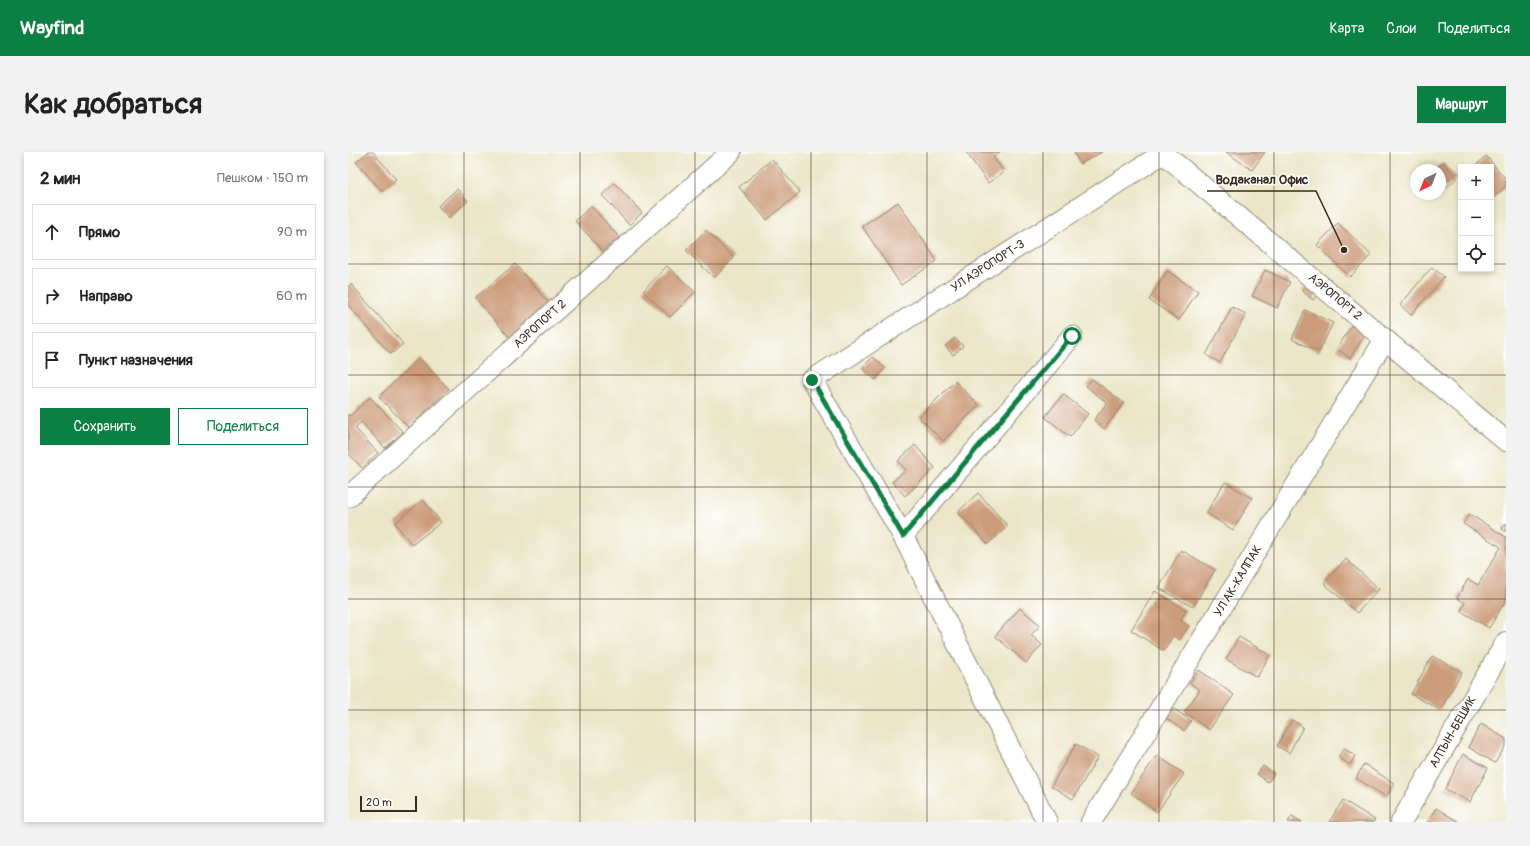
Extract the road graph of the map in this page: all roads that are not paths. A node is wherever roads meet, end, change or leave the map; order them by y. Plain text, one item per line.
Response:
1 (731, 152) edge
2 (1164, 152) edge
3 (1072, 336) dead end
4 (1385, 339) junction
5 (1506, 441) edge
6 (348, 497) edge
7 (903, 536) junction
8 (1506, 642) edge
9 (1047, 822) edge
10 (1091, 822) edge
11 (1401, 822) edge

1 - 6 street, АЭРОПОРТ 2
2 - 4 street, АЭРОПОРТ 2
2 - 7 street, УЛ АЭРОПОРТ-3
3 - 7 street
4 - 5 street, АЭРОПОРТ 2
4 - 10 street, УЛ АК-КАЛПАК
7 - 9 street
8 - 11 street, АЛТЫН-БЕШИК

